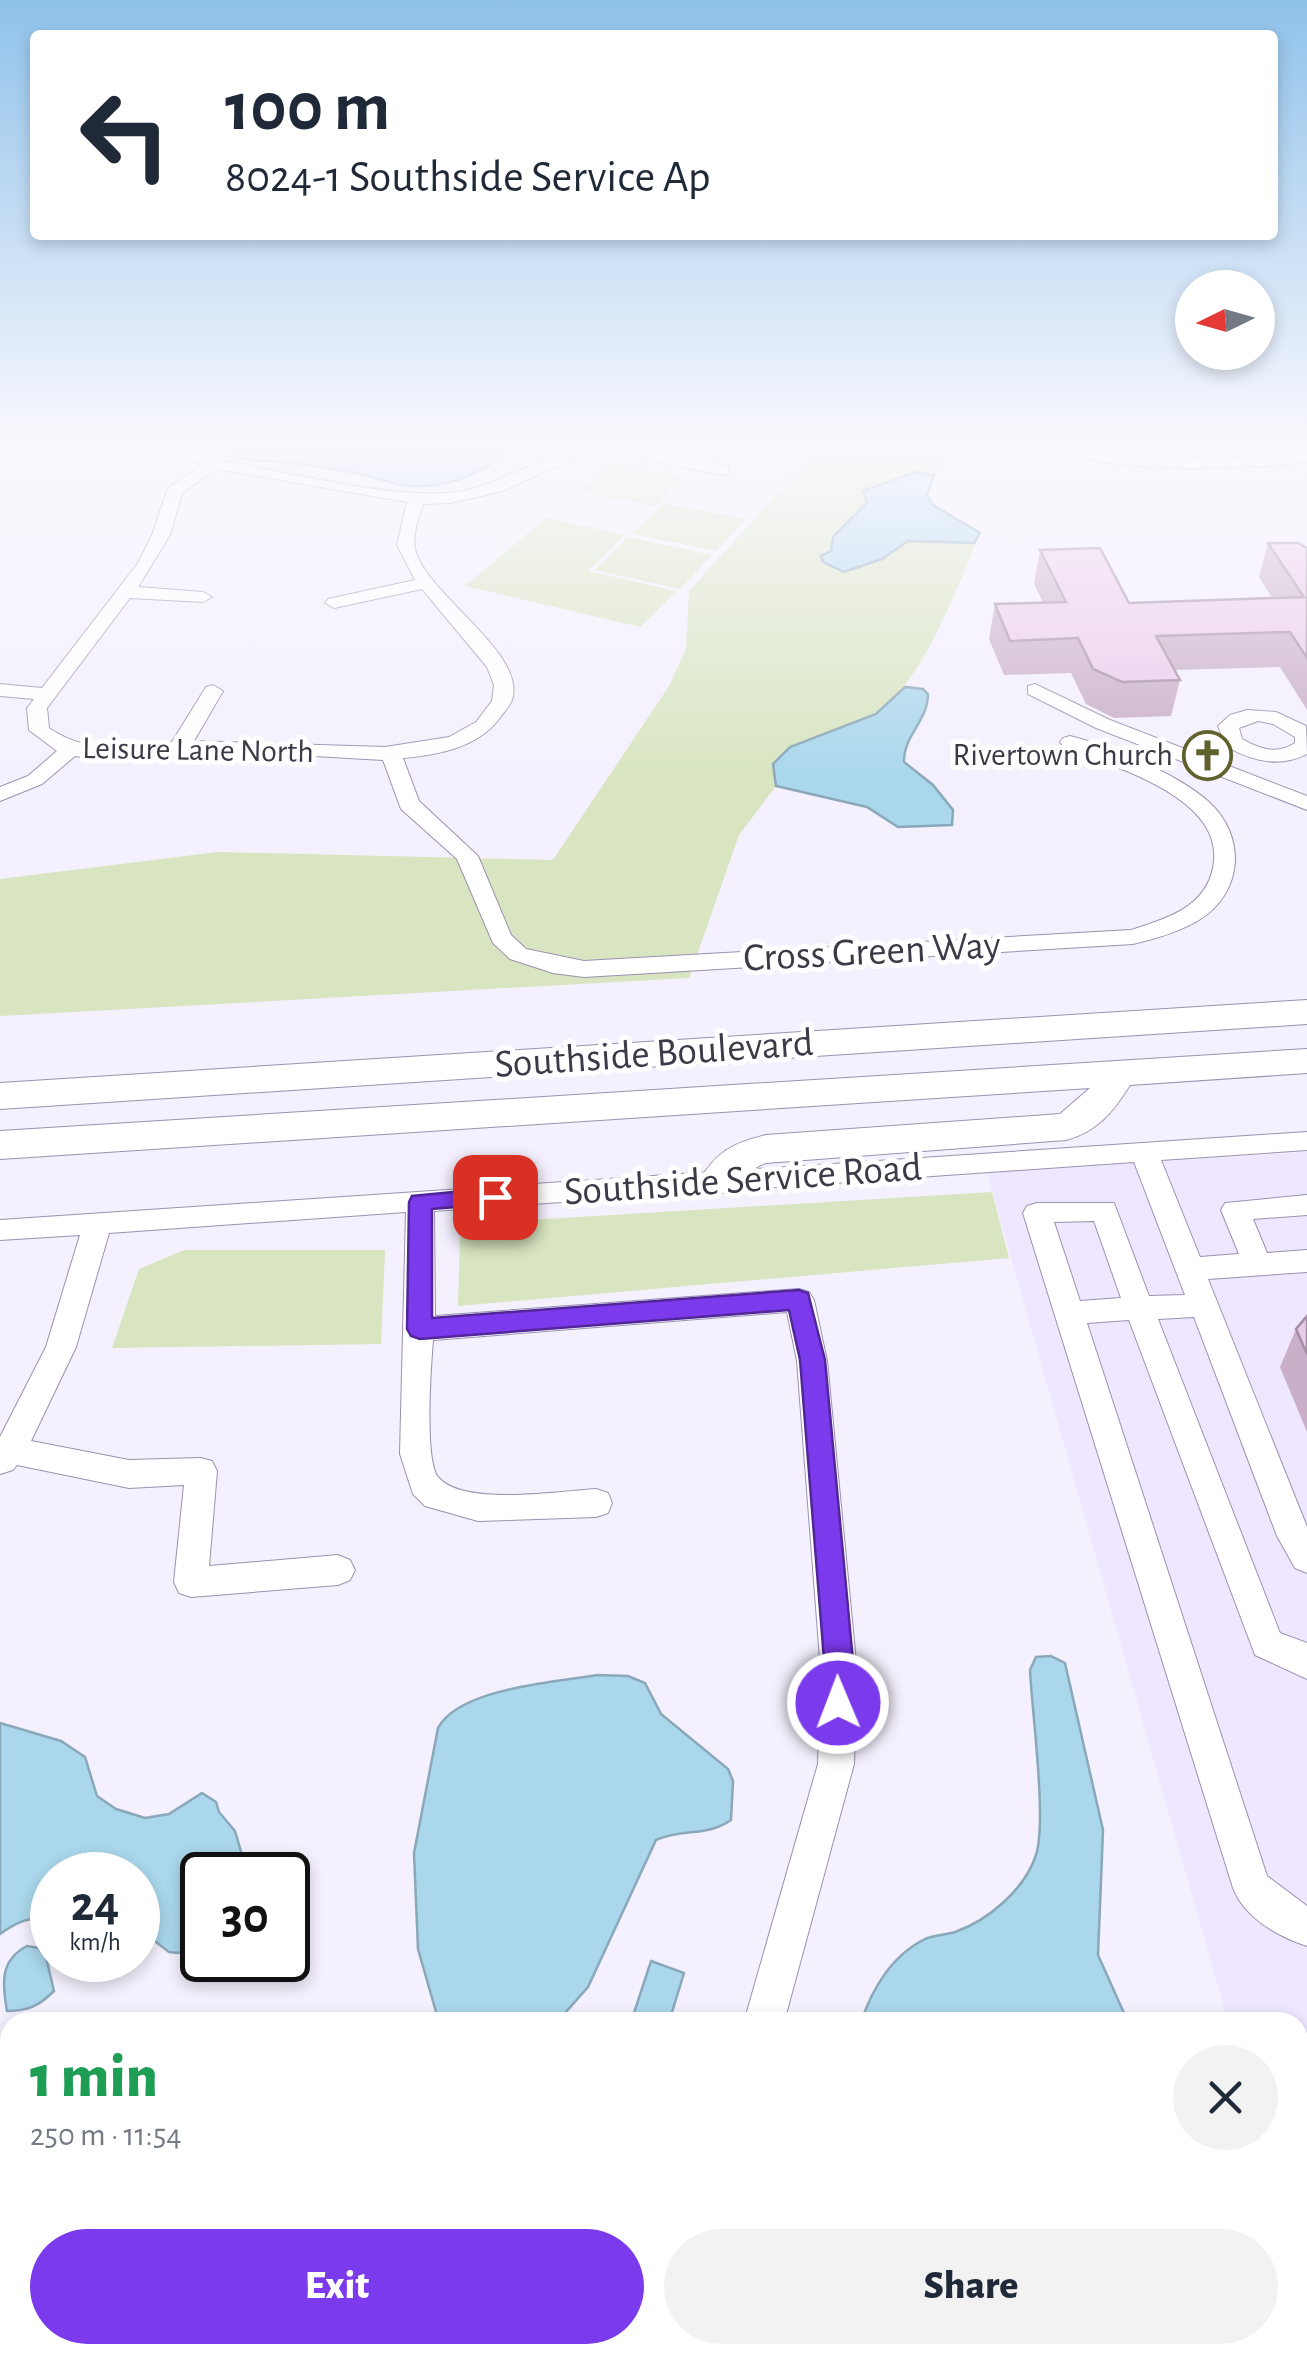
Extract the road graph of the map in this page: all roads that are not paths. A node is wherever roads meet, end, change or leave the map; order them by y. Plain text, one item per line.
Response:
1 (150, 557) edge
2 (410, 557) edge
3 (425, 583) junction
4 (126, 592) junction
5 (204, 597) dead end
6 (334, 603) dead end
7 (0, 690) edge
8 (213, 690) dead end
9 (1035, 690) dead end
10 (47, 694) junction
11 (1070, 742) dead end
12 (179, 748) junction
13 (71, 749) junction
14 (391, 754) junction
15 (0, 796) edge
16 (1307, 804) edge
17 (1307, 1012) edge
18 (1307, 1061) edge
19 (1118, 1074) junction
20 (0, 1096) edge
21 (1307, 1141) edge
22 (0, 1145) edge
23 (1144, 1152) junction
24 (719, 1182) junction
25 (420, 1202) junction
26 (1307, 1205) edge
27 (97, 1223) junction
28 (0, 1230) edge
29 (1307, 1262) edge
30 (1258, 1264) junction
31 (1190, 1269) junction
32 (1204, 1305) junction
33 (1139, 1308) junction
34 (1070, 1313) junction
35 (420, 1329) junction
36 (5, 1457) edge
37 (596, 1503) dead end
38 (1307, 1558) edge
39 (338, 1570) dead end
40 (1307, 1662) edge
41 (1307, 1926) edge
42 (767, 2012) edge

1 - 4 street, Leisure Lane North
2 - 3 street
3 - 6 street
3 - 14 street, Leisure Lane North
4 - 5 street
4 - 10 street, Leisure Lane North
7 - 10 street
8 - 12 street
9 - 16 street
10 - 13 street, Leisure Lane North
11 - 14 street, Cross Green Way
12 - 13 street, Leisure Lane North
12 - 14 street, Leisure Lane North
13 - 15 street
17 - 20 highway, Southside Boulevard
18 - 19 highway, Southside Boulevard
19 - 22 highway, Southside Boulevard
19 - 24 highway
21 - 23 street, Southside Service Road
23 - 24 street, Southside Service Road
23 - 31 street
24 - 25 street, Southside Service Road
25 - 27 street, Southside Service Road
25 - 35 street
26 - 30 street
27 - 28 street, Southside Service Road
27 - 36 street
29 - 30 street
30 - 31 street
31 - 32 street
32 - 33 street
32 - 38 street
33 - 34 street
33 - 34 street
33 - 40 street
34 - 41 street
35 - 37 street
35 - 42 street
36 - 39 street

